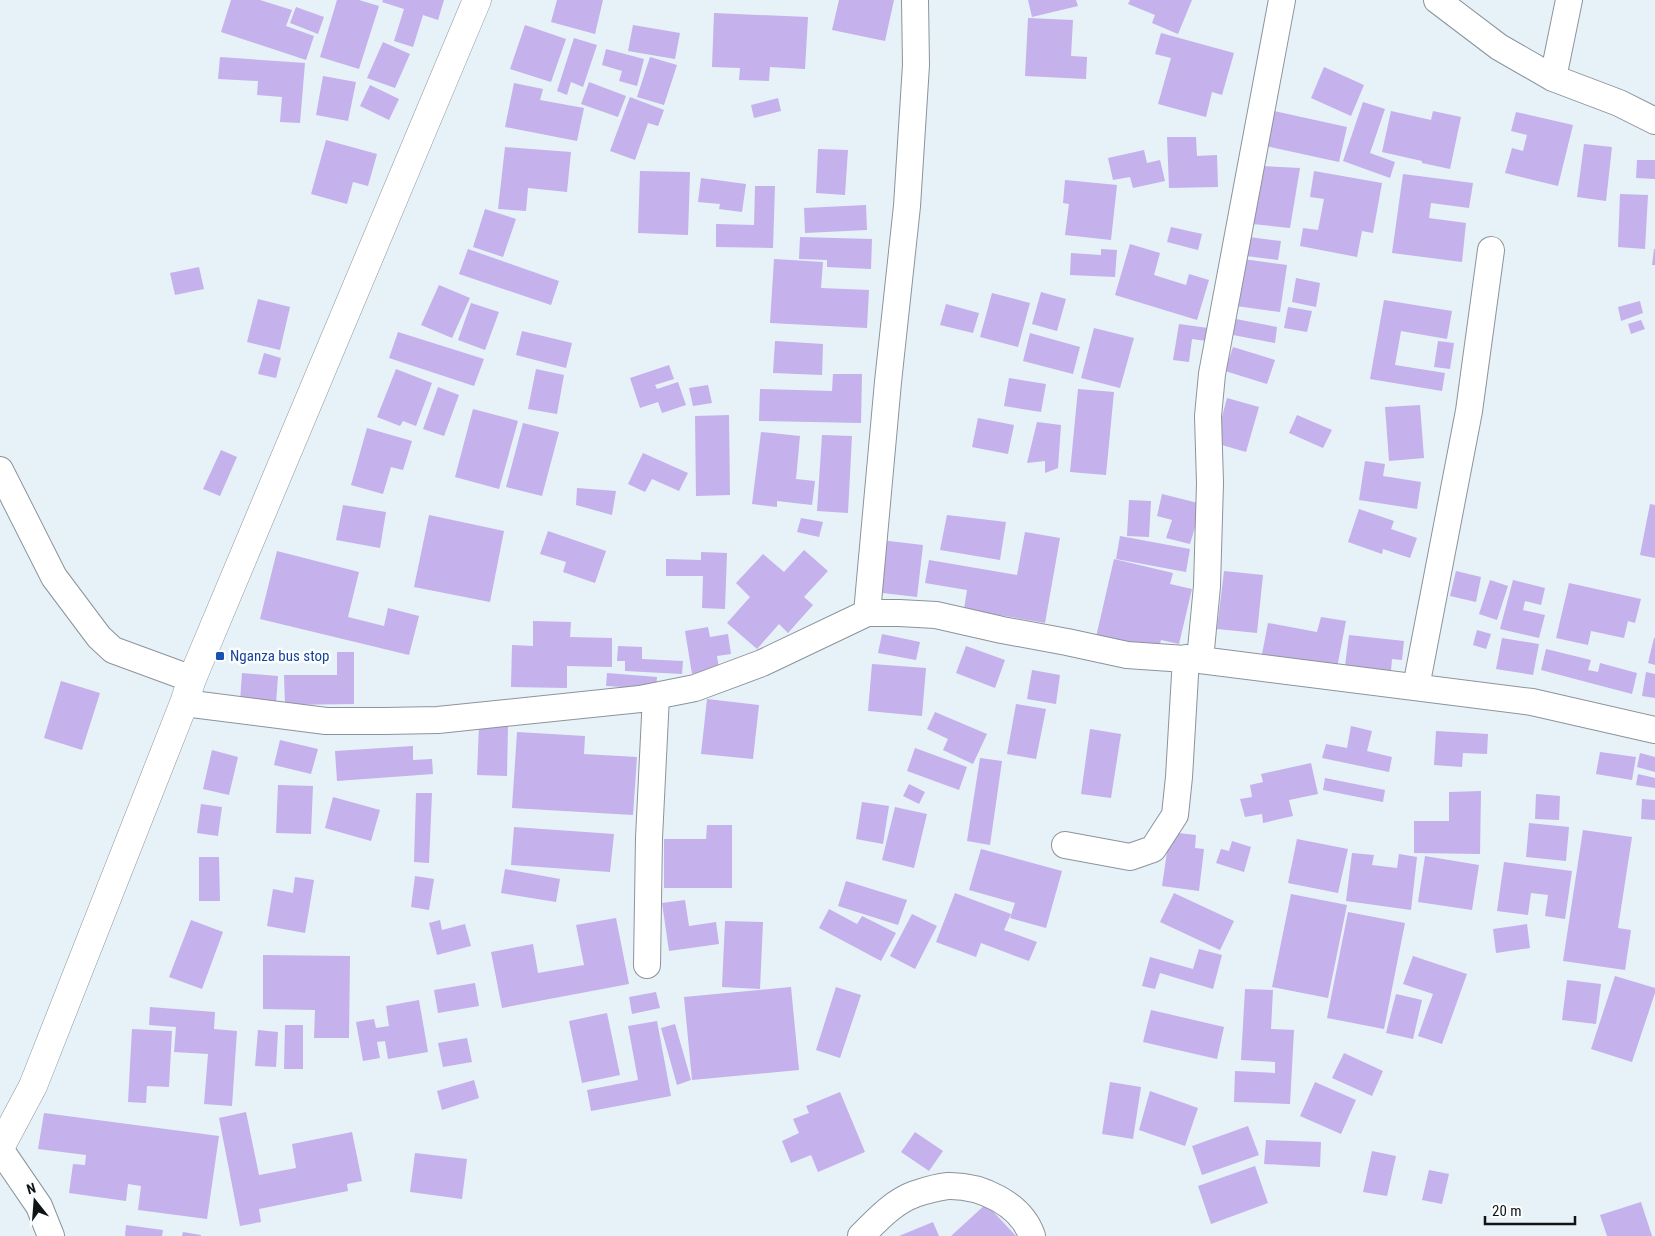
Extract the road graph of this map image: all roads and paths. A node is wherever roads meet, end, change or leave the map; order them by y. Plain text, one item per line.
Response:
1 (477, 0) edge
2 (915, 0) edge
3 (1282, 0) edge
4 (1437, 0) edge
5 (1569, 0) edge
6 (1553, 78) junction
7 (1655, 121) edge
8 (1491, 250) dead end
9 (0, 470) edge
10 (867, 613) junction
11 (1193, 659) junction
12 (1416, 687) junction
13 (188, 691) junction
14 (656, 696) junction
15 (1655, 730) edge
16 (1065, 845) dead end
17 (647, 965) dead end
18 (0, 1148) edge
19 (51, 1236) edge
20 (861, 1236) edge
21 (1032, 1236) edge

1 - 13 main road
2 - 10 street
3 - 11 street
4 - 6 street
5 - 6 street
6 - 7 street
8 - 12 street
9 - 13 street
10 - 11 street
10 - 14 street
11 - 12 street
11 - 16 street
12 - 15 street
13 - 14 street
13 - 18 main road
14 - 17 street
18 - 19 street
20 - 21 street

